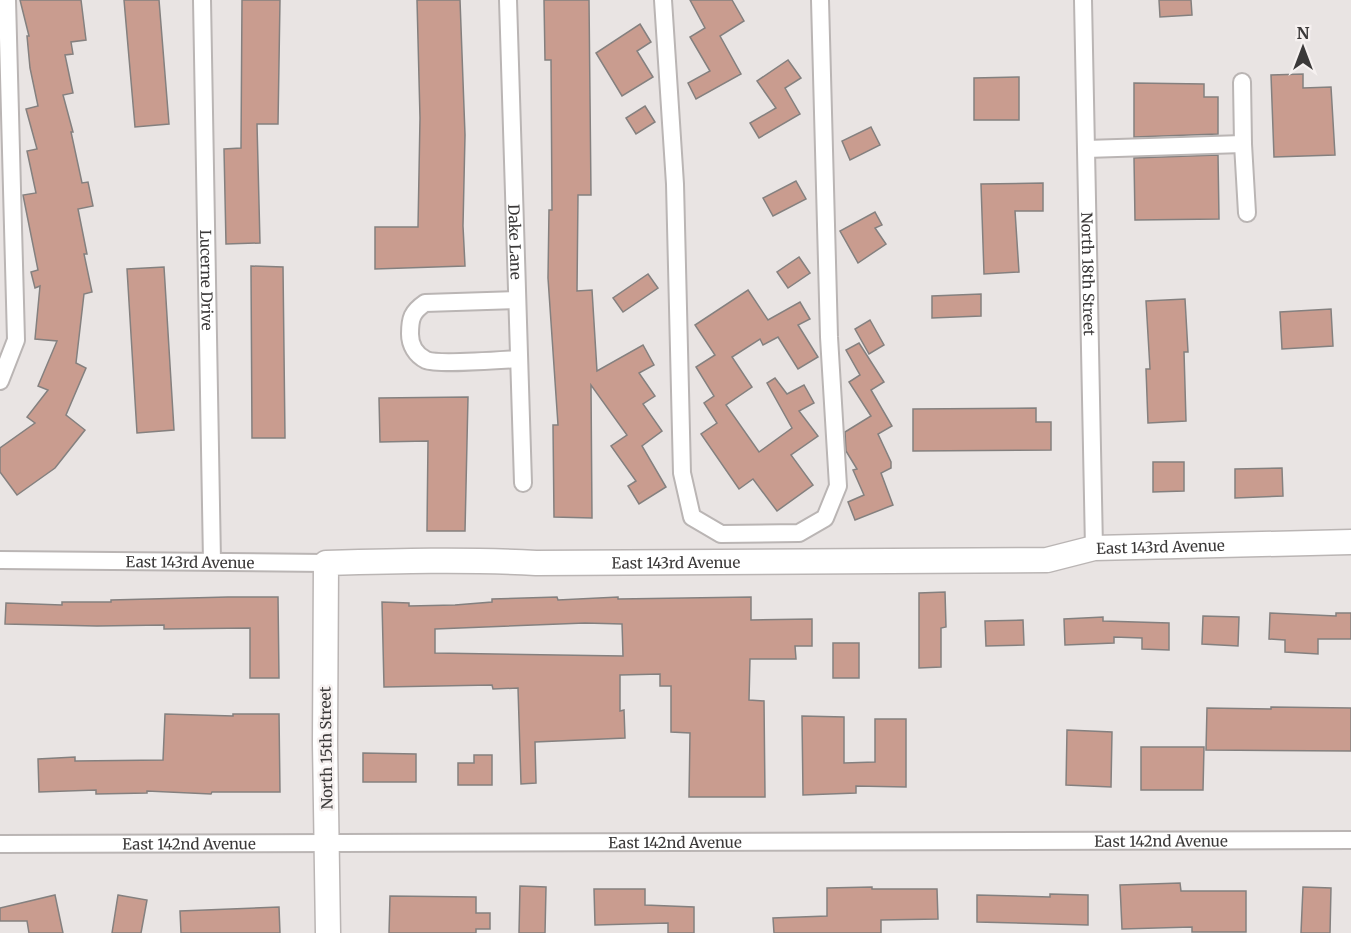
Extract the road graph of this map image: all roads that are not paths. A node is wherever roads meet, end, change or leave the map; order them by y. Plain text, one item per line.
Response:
1 (7, 0) edge
2 (202, 0) edge
3 (508, 0) edge
4 (663, 0) edge
5 (820, 0) edge
6 (1083, 0) edge
7 (1242, 81) dead end
8 (1243, 144) junction
9 (1086, 149) junction
10 (1247, 213) dead end
11 (517, 300) junction
12 (519, 359) junction
13 (0, 381) edge
14 (523, 483) dead end
15 (1351, 542) edge
16 (1094, 548) junction
17 (0, 560) edge
18 (212, 561) junction
19 (326, 563) junction
20 (1351, 840) edge
21 (0, 844) edge
22 (328, 844) junction
23 (328, 933) edge

1 - 13 street
2 - 18 street, Lucerne Drive
3 - 11 street, Dake Lane
4 - 5 street
6 - 9 street, North 18th Street
7 - 8 street
8 - 9 street
8 - 10 street
9 - 16 street, North 18th Street
11 - 12 street, Dake Lane
11 - 12 street
12 - 14 street, Dake Lane
15 - 16 street, East 143rd Avenue
16 - 19 street, East 143rd Avenue
17 - 18 street, East 143rd Avenue
18 - 19 street, East 143rd Avenue
19 - 22 street, North 15th Street
20 - 22 street, East 142nd Avenue
21 - 22 street, East 142nd Avenue
22 - 23 street, North 15th Street

